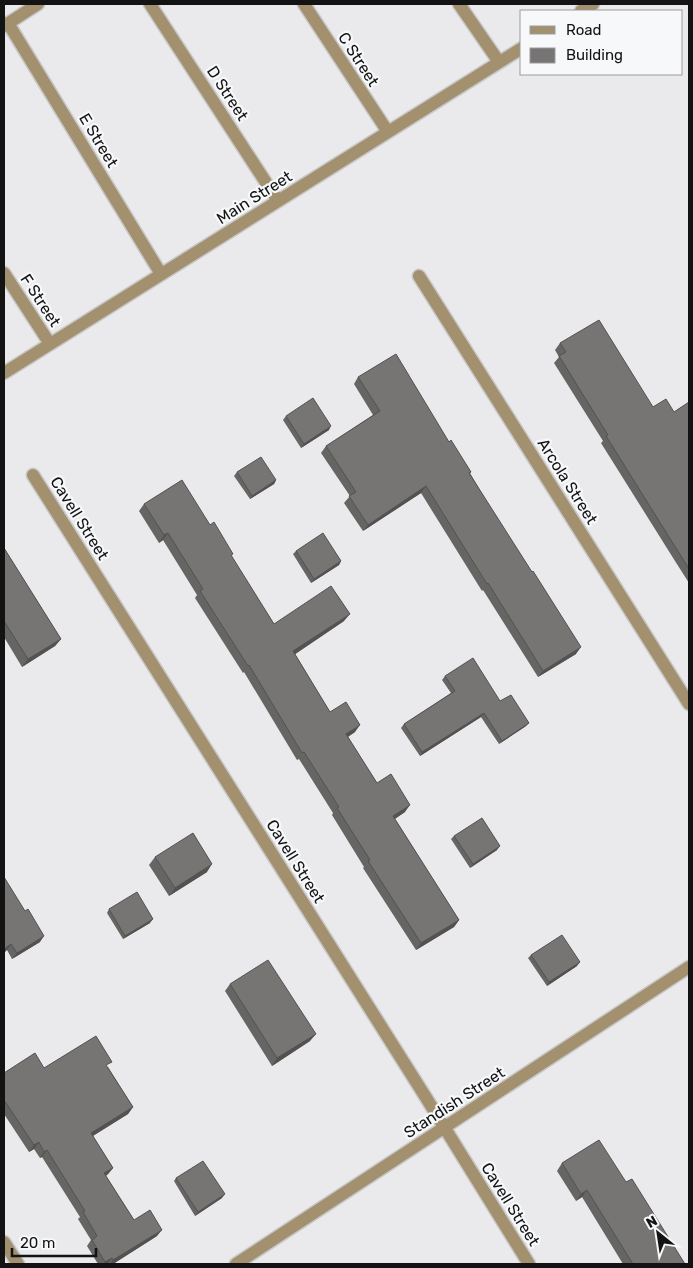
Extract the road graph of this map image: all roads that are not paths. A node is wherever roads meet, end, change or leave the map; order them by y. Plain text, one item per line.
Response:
1 (38, 4) edge
2 (150, 4) edge
3 (304, 4) edge
4 (459, 4) edge
5 (6, 24) edge
6 (520, 49) edge
7 (499, 62) junction
8 (388, 132) junction
9 (278, 201) junction
10 (4, 273) edge
11 (161, 274) junction
12 (419, 276) dead end
13 (50, 344) junction
14 (4, 373) edge
15 (33, 475) dead end
16 (689, 704) edge
17 (689, 967) edge
18 (445, 1128) junction
19 (4, 1242) edge
20 (18, 1264) edge
21 (236, 1264) edge
22 (529, 1264) edge

1 - 5 street
2 - 9 street, D Street
3 - 8 street, C Street
4 - 7 street
5 - 11 street, E Street
6 - 7 street, Main Street
7 - 8 street, Main Street
8 - 9 street, Main Street
9 - 11 street, Main Street
10 - 13 street, F Street
11 - 13 street, Main Street
12 - 16 street, Arcola Street
13 - 14 street, Main Street
15 - 18 street, Cavell Street
17 - 18 street, Standish Street
18 - 21 street, Standish Street
18 - 22 street, Cavell Street
19 - 20 street

